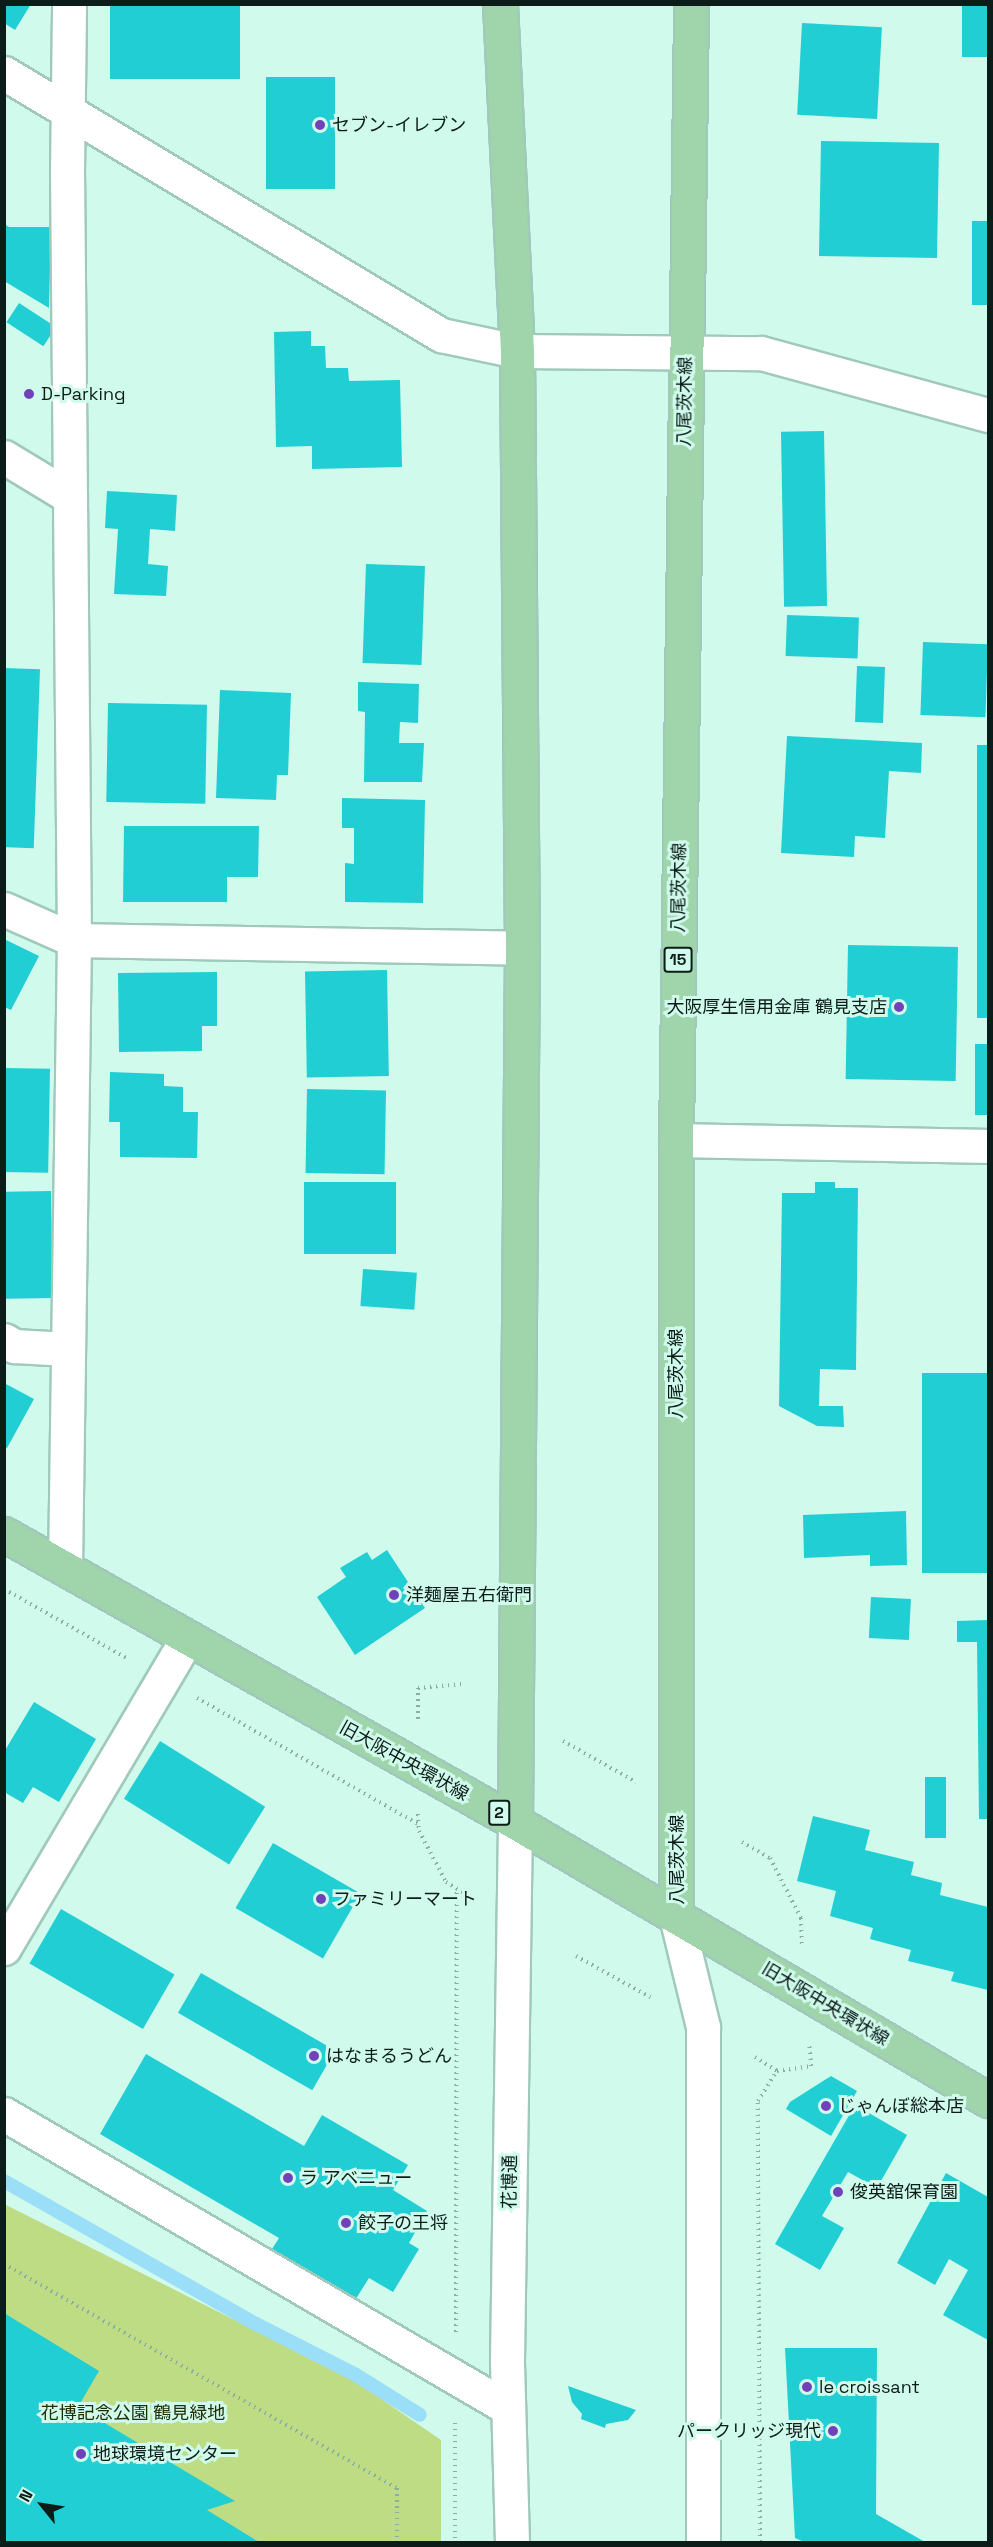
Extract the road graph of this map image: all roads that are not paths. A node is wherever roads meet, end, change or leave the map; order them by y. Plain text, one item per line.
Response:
1 (69, 4) edge
2 (500, 4) edge
3 (691, 4) edge
4 (4, 73) edge
5 (67, 112) junction
6 (517, 351) junction
7 (686, 352) junction
8 (988, 415) edge
9 (4, 457) edge
10 (70, 497) junction
11 (4, 909) edge
12 (74, 940) junction
13 (522, 948) junction
14 (676, 1140) junction
15 (988, 1146) edge
16 (4, 1340) edge
17 (68, 1349) junction
18 (4, 1534) edge
19 (65, 1568) junction
20 (187, 1638) junction
21 (515, 1822) junction
22 (676, 1916) junction
23 (4, 1948) edge
24 (988, 2100) edge
25 (4, 2114) edge
26 (508, 2408) junction
27 (512, 2542) edge
28 (705, 2542) edge

1 - 5 street
2 - 6 main road
3 - 7 main road, 八尾茨木線 / 15
4 - 5 street
5 - 6 street
5 - 10 street
6 - 7 street
6 - 13 main road
7 - 8 street
7 - 14 main road, 八尾茨木線 / 15
9 - 10 street
10 - 12 street
11 - 12 street
12 - 13 street
12 - 17 street
13 - 21 main road
14 - 15 street
14 - 22 main road, 八尾茨木線 / 15
16 - 17 street
17 - 19 street
18 - 19 main road, 旧大阪中央環状線 / 2
19 - 20 main road, 旧大阪中央環状線 / 2
20 - 21 main road, 旧大阪中央環状線 / 2
20 - 23 street
21 - 22 main road, 旧大阪中央環状線 / 2
21 - 26 street, 花博通
22 - 24 main road, 旧大阪中央環状線 / 2
22 - 28 street
25 - 26 street
26 - 27 street, 花博通

